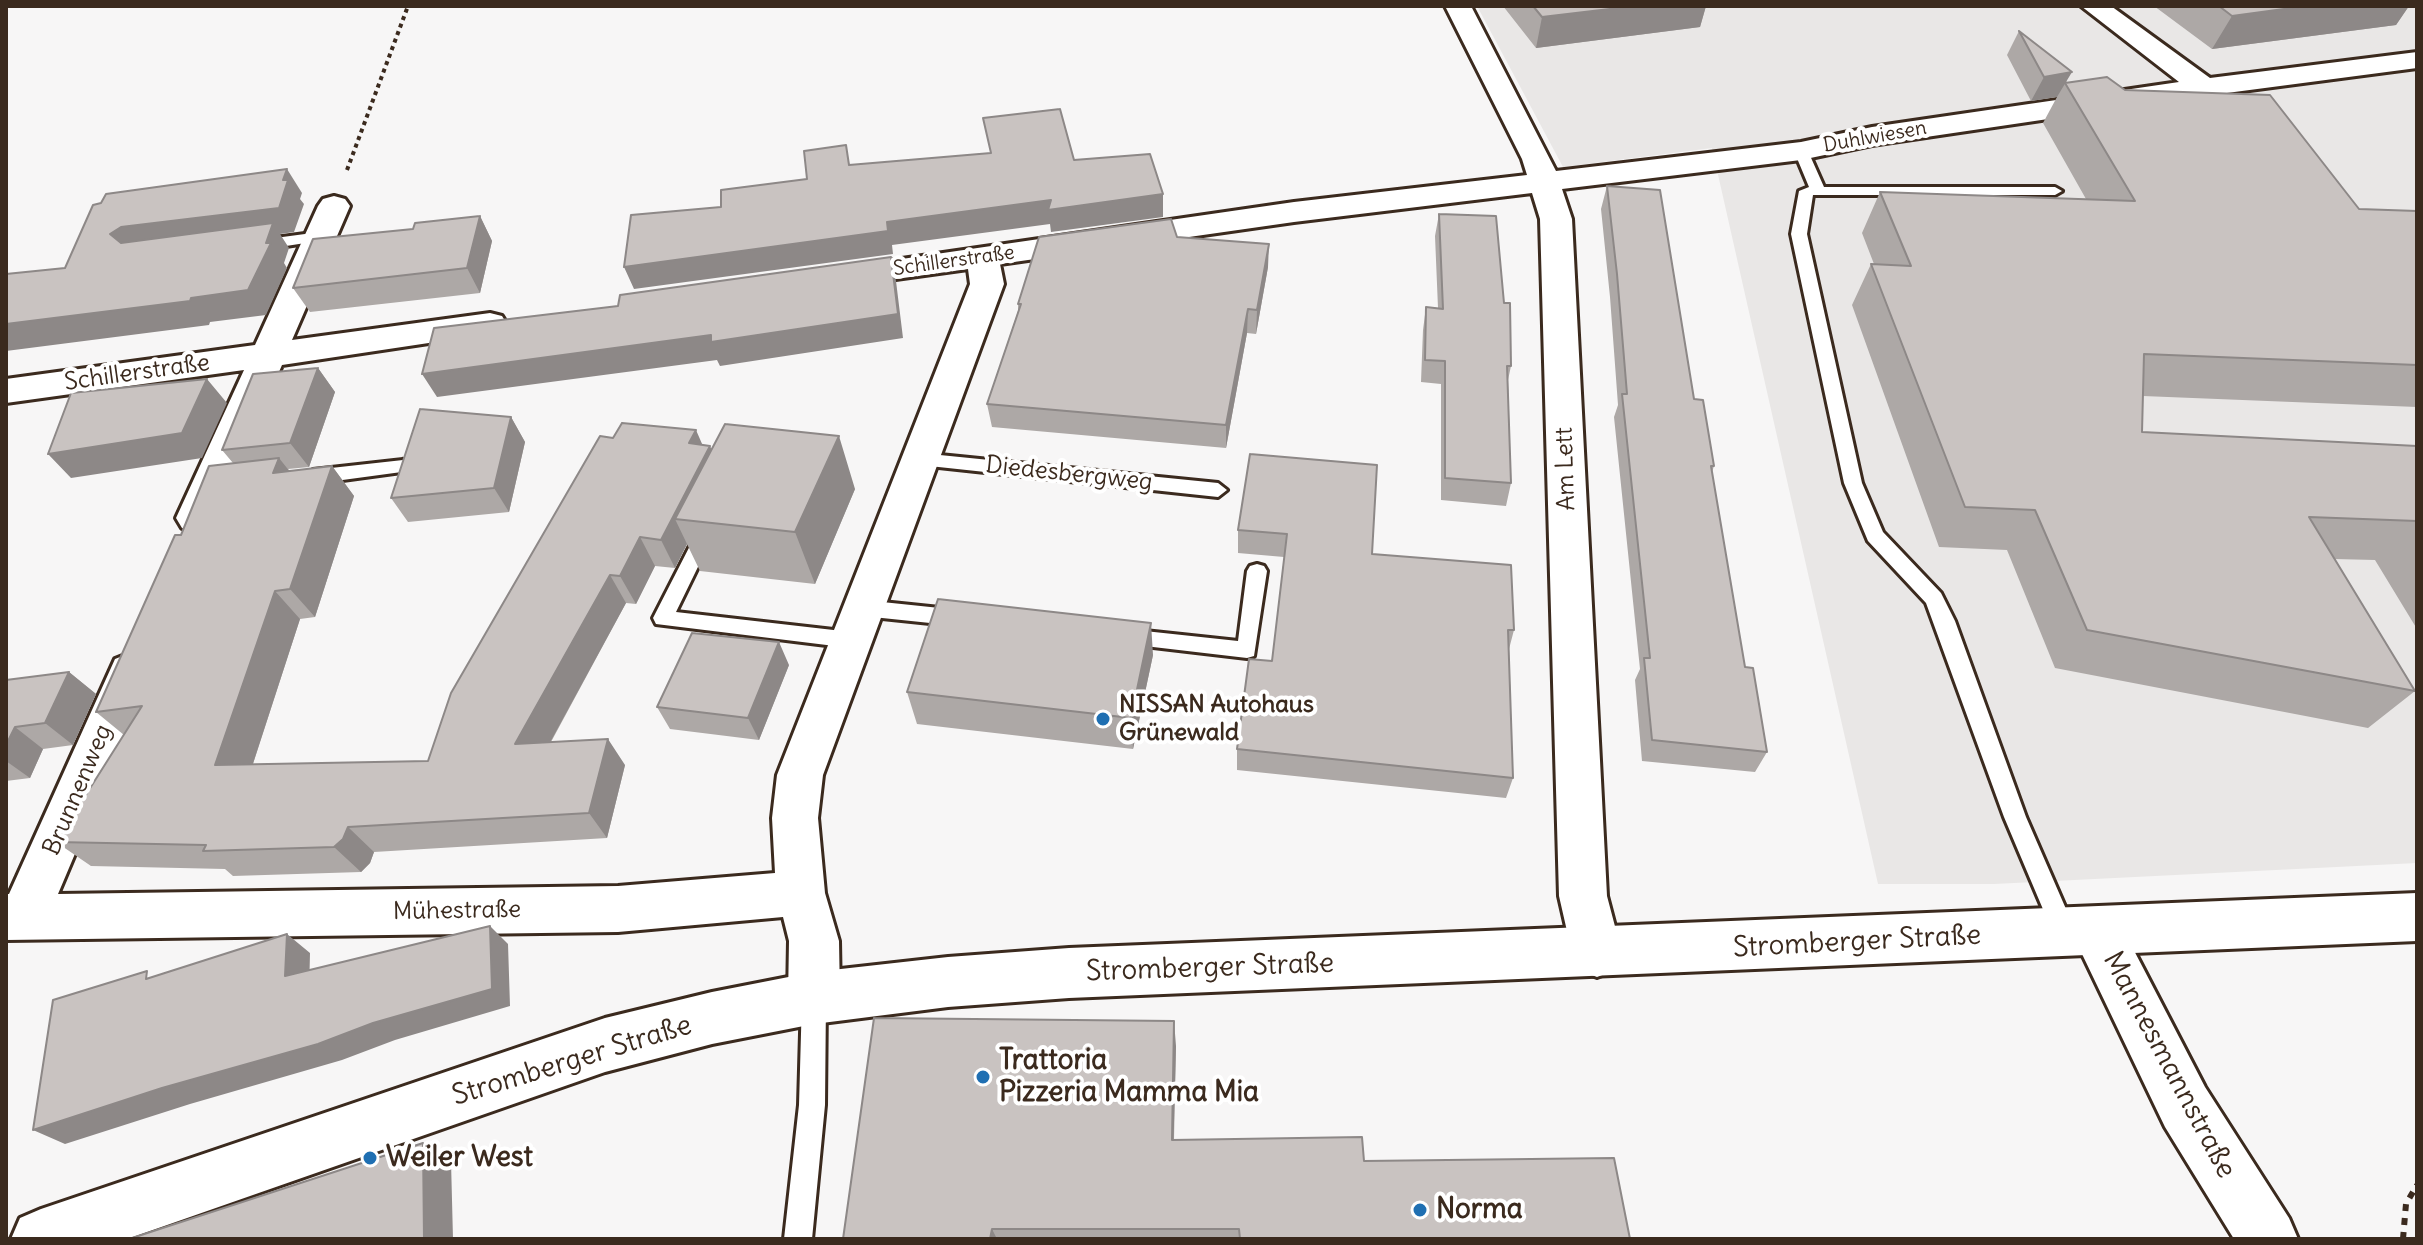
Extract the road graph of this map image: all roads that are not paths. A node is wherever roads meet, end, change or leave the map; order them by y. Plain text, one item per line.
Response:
1 (1458, 6) edge
2 (2094, 6) edge
3 (2417, 60) edge
4 (2204, 87) junction
5 (1801, 151) junction
6 (1545, 183) junction
7 (1820, 191) junction
8 (2055, 191) dead end
9 (334, 206) road end
10 (320, 237) junction
11 (245, 247) edge
12 (983, 258) junction
13 (812, 281) edge
14 (517, 321) edge
15 (268, 354) junction
16 (6, 391) edge
17 (920, 459) junction
18 (403, 466) edge
19 (299, 478) edge
20 (1218, 490) dead end
21 (711, 521) edge
22 (178, 559) edge
23 (1257, 571) dead end
24 (986, 621) edge
25 (857, 624) junction
26 (148, 631) edge
27 (1109, 635) edge
28 (801, 893) junction
29 (15, 917) edge
30 (2417, 917) edge
31 (2080, 932) junction
32 (1597, 953) junction
33 (814, 998) junction
34 (41, 1239) edge
35 (798, 1239) edge
36 (2268, 1239) edge

1 - 6 street, Am Lett
2 - 4 street
3 - 4 street, Duhlwiesen
4 - 5 street, Duhlwiesen
5 - 6 street, Duhlwiesen
5 - 7 lane
6 - 12 street, Schillerstraße
6 - 32 street, Am Lett
7 - 8 lane
7 - 31 lane
9 - 10 street
10 - 11 lane
10 - 15 street
12 - 13 street, Schillerstraße
12 - 17 street
14 - 15 street, Schillerstraße
15 - 16 street, Schillerstraße
15 - 22 street
17 - 20 lane, Diedesbergweg
17 - 25 street
18 - 19 lane
21 - 25 lane
23 - 27 lane
24 - 25 lane
25 - 28 street
26 - 29 street, Brunnenweg
28 - 29 street, Mühestraße
28 - 33 street
30 - 31 main road, Stromberger Straße
31 - 32 main road, Stromberger Straße
31 - 36 main road, Mannesmannstraße
32 - 33 main road, Stromberger Straße
33 - 34 main road, Stromberger Straße
33 - 35 lane

